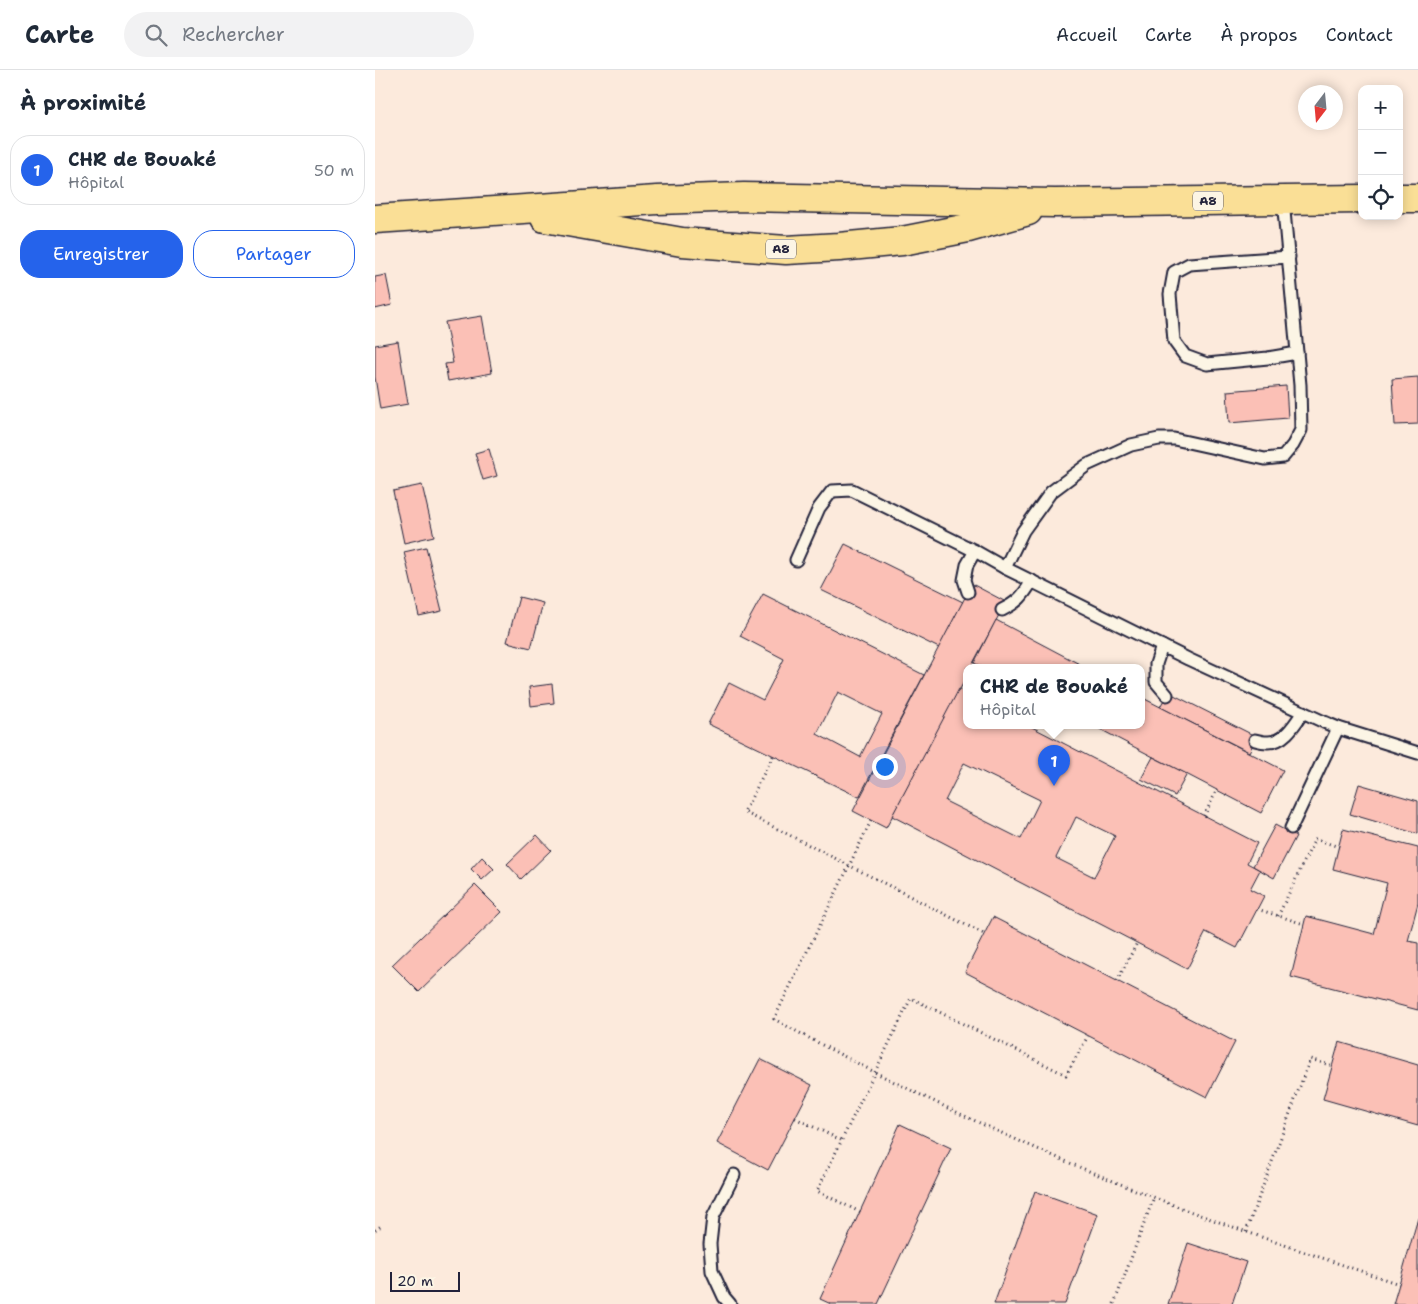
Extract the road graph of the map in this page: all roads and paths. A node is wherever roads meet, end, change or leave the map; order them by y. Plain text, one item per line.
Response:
1 (1403, 198) edge
2 (1418, 198) edge
3 (1358, 199) edge
4 (1283, 200) junction
5 (1055, 203) junction
6 (505, 210) junction
7 (375, 219) edge
8 (1289, 257) junction
9 (1297, 353) junction
10 (975, 551) junction
11 (796, 560) dead end
12 (1005, 568) junction
13 (1032, 581) junction
14 (968, 592) dead end
15 (1002, 610) dead end
16 (1162, 646) junction
17 (1167, 695) dead end
18 (1303, 712) junction
19 (1338, 728) junction
20 (1255, 740) dead end
21 (1418, 753) edge
22 (773, 756) dead end
23 (1217, 790) dead end
24 (1204, 816) dead end
25 (871, 821) dead end
26 (1291, 828) dead end
27 (1339, 847) dead end
28 (849, 866) junction
29 (1257, 909) dead end
30 (1278, 916) junction
31 (1304, 924) dead end
32 (984, 934) dead end
33 (1137, 943) dead end
34 (1117, 981) dead end
35 (1088, 1036) dead end
36 (1333, 1066) dead end
37 (875, 1072) junction
38 (795, 1118) dead end
39 (841, 1140) junction
40 (735, 1175) dead end
41 (1154, 1197) junction
42 (860, 1212) dead end
43 (381, 1226) dead end
44 (375, 1230) edge
45 (1246, 1232) junction
46 (1399, 1284) dead end
47 (730, 1304) edge
48 (1114, 1304) edge

1 - 2 main road
3 - 4 main road, A8
4 - 5 main road, A8
4 - 8 lane
5 - 6 main road, A8
5 - 6 main road, A8
6 - 7 main road, A8
8 - 9 lane
8 - 9 lane
9 - 12 lane
10 - 11 lane
10 - 12 lane
10 - 14 lane
12 - 13 lane
13 - 15 lane
13 - 16 lane
16 - 17 lane
16 - 18 lane
18 - 19 lane
18 - 20 lane
19 - 21 lane
19 - 26 lane
22 - 28 path
23 - 24 path
25 - 28 path
27 - 30 path
28 - 32 path
28 - 37 path
29 - 30 path
30 - 31 path
33 - 34 path
35 - 37 path
36 - 45 path
37 - 39 path
37 - 41 path
38 - 39 path
39 - 42 path
40 - 47 lane
41 - 45 path
41 - 48 path
43 - 44 path
45 - 46 path

